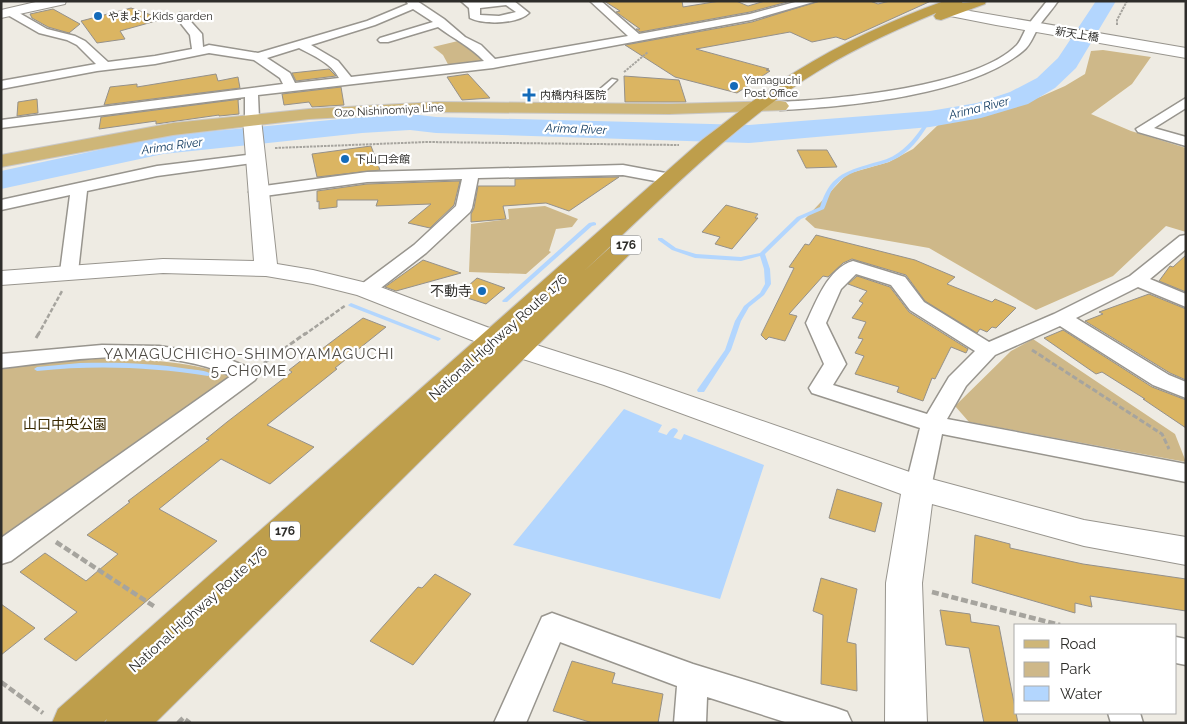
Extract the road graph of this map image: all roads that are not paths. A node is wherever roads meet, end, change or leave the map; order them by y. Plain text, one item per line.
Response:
1 (60, 1) edge
2 (595, 1) edge
3 (980, 1) edge
4 (1053, 1) edge
5 (806, 2) edge
6 (412, 3) edge
7 (947, 7) edge
8 (6, 13) edge
9 (180, 16) dead end
10 (440, 23) junction
11 (1036, 28) junction
12 (636, 37) junction
13 (384, 40) dead end
14 (302, 45) junction
15 (198, 52) junction
16 (1185, 52) edge
17 (258, 57) junction
18 (493, 64) junction
19 (105, 66) junction
20 (614, 80) road end
21 (347, 81) junction
22 (1, 85) edge
23 (290, 87) junction
24 (251, 92) junction
25 (1184, 104) edge
26 (582, 108) junction
27 (766, 108) junction
28 (252, 122) junction
29 (1, 124) edge
30 (1186, 142) edge
31 (260, 152) junction
32 (1, 162) edge
33 (471, 174) junction
34 (671, 179) junction
35 (79, 190) junction
36 (257, 192) junction
37 (1, 205) edge
38 (1186, 240) edge
39 (266, 269) junction
40 (1, 278) edge
41 (67, 278) junction
42 (1137, 280) junction
43 (366, 290) junction
44 (1186, 301) edge
45 (1061, 318) junction
46 (507, 343) junction
47 (988, 350) junction
48 (1, 361) edge
49 (1186, 391) edge
50 (933, 424) junction
51 (1183, 473) edge
52 (918, 488) junction
53 (1186, 551) edge
54 (1, 553) edge
55 (693, 678) junction
56 (61, 720) edge
57 (126, 723) edge
58 (510, 723) edge
59 (690, 723) edge
60 (836, 723) edge
61 (906, 723) edge

1 - 8 street
2 - 12 street
3 - 7 highway, National Highway Route 176 / 176
4 - 11 street
5 - 12 street
6 - 10 street
6 - 14 street
7 - 11 street, 新天上橋
7 - 27 highway, National Highway Route 176 / 176
7 - 27 highway, National Highway Route 176 / 176
8 - 19 street
9 - 15 street
10 - 13 street
10 - 18 street
11 - 16 street, 新天上橋
11 - 27 street
12 - 18 street
14 - 17 street
14 - 21 street
15 - 17 street
15 - 19 street
17 - 23 street
18 - 21 street
19 - 22 street
20 - 26 lane
21 - 23 street
23 - 24 street
24 - 28 street
24 - 29 street
25 - 30 street
26 - 27 main road, Ozo Nishinomiya Line
26 - 28 main road, Ozo Nishinomiya Line
27 - 34 highway, National Highway Route 176 / 176
27 - 46 highway, National Highway Route 176 / 176
28 - 31 street
28 - 32 main road, Ozo Nishinomiya Line
31 - 35 street
31 - 36 street
33 - 34 street
33 - 36 street
33 - 43 street
34 - 46 highway, National Highway Route 176 / 176
35 - 37 street
35 - 41 street
36 - 39 street
38 - 42 street
39 - 41 street
39 - 43 street
40 - 41 street
42 - 44 street
42 - 45 street
43 - 46 street
45 - 47 street
45 - 49 street
46 - 52 street
46 - 56 highway, National Highway Route 176 / 176
46 - 57 highway, National Highway Route 176 / 176
47 - 50 street
47 - 50 street
48 - 54 street
50 - 51 street
50 - 52 street
52 - 53 street
52 - 61 street
55 - 58 street
55 - 59 street
55 - 60 street

